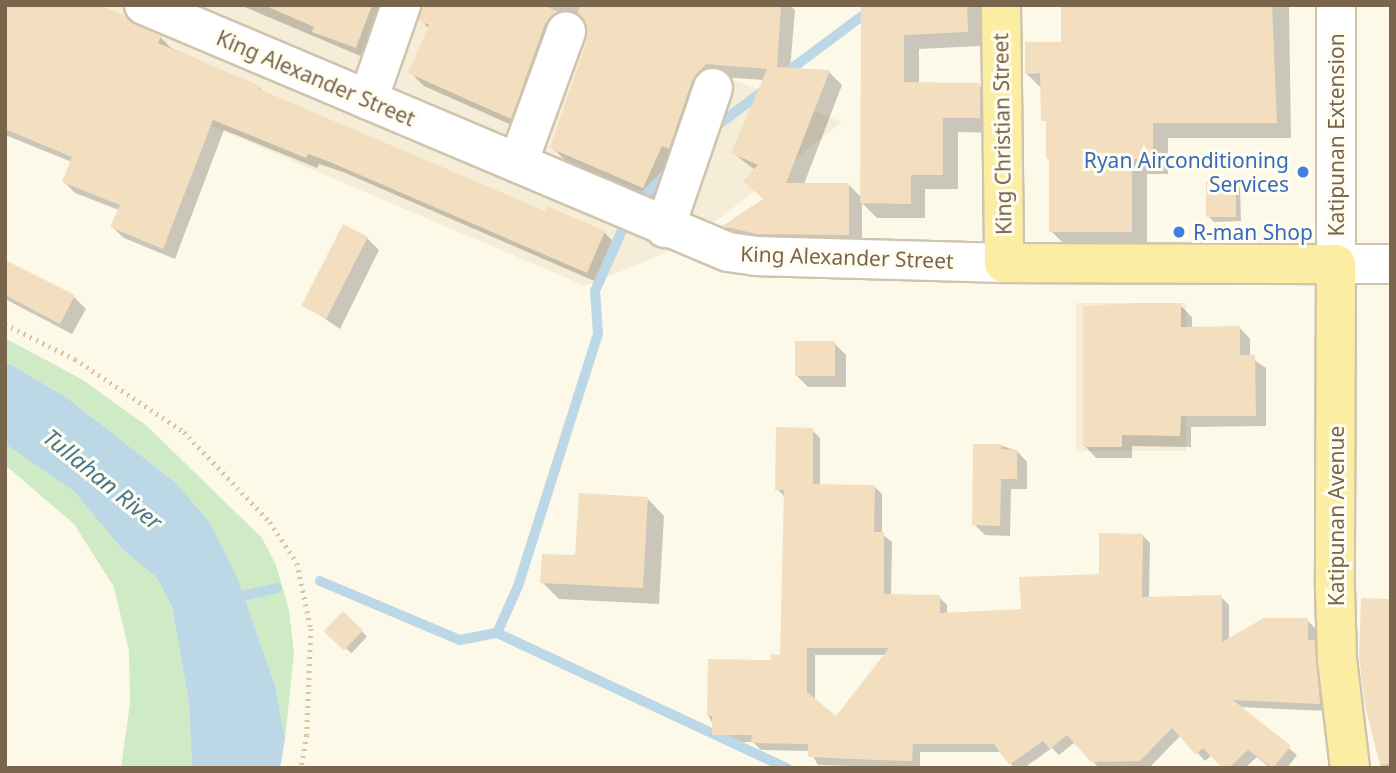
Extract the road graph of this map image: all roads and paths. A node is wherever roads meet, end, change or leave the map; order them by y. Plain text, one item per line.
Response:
1 (144, 5) edge
2 (401, 5) edge
3 (1001, 5) edge
4 (1336, 5) edge
5 (216, 20) edge
6 (566, 32) dead end
7 (713, 88) dead end
8 (368, 100) junction
9 (518, 163) junction
10 (681, 234) junction
11 (1004, 263) junction
12 (1336, 264) junction
13 (1391, 264) edge
14 (5, 324) edge
15 (301, 768) edge
16 (1350, 768) edge

1 - 5 street, King Alexander Street
2 - 8 street
3 - 11 main road, King Christian Street
4 - 12 street, Katipunan Extension
5 - 8 street, King Alexander Street
6 - 9 street
7 - 10 street
8 - 9 street, King Alexander Street
9 - 10 street, King Alexander Street
10 - 11 street, King Alexander Street
11 - 12 main road, King Alexander Street
12 - 13 street, King Alexander Street
12 - 16 main road, Katipunan Avenue
14 - 15 path

